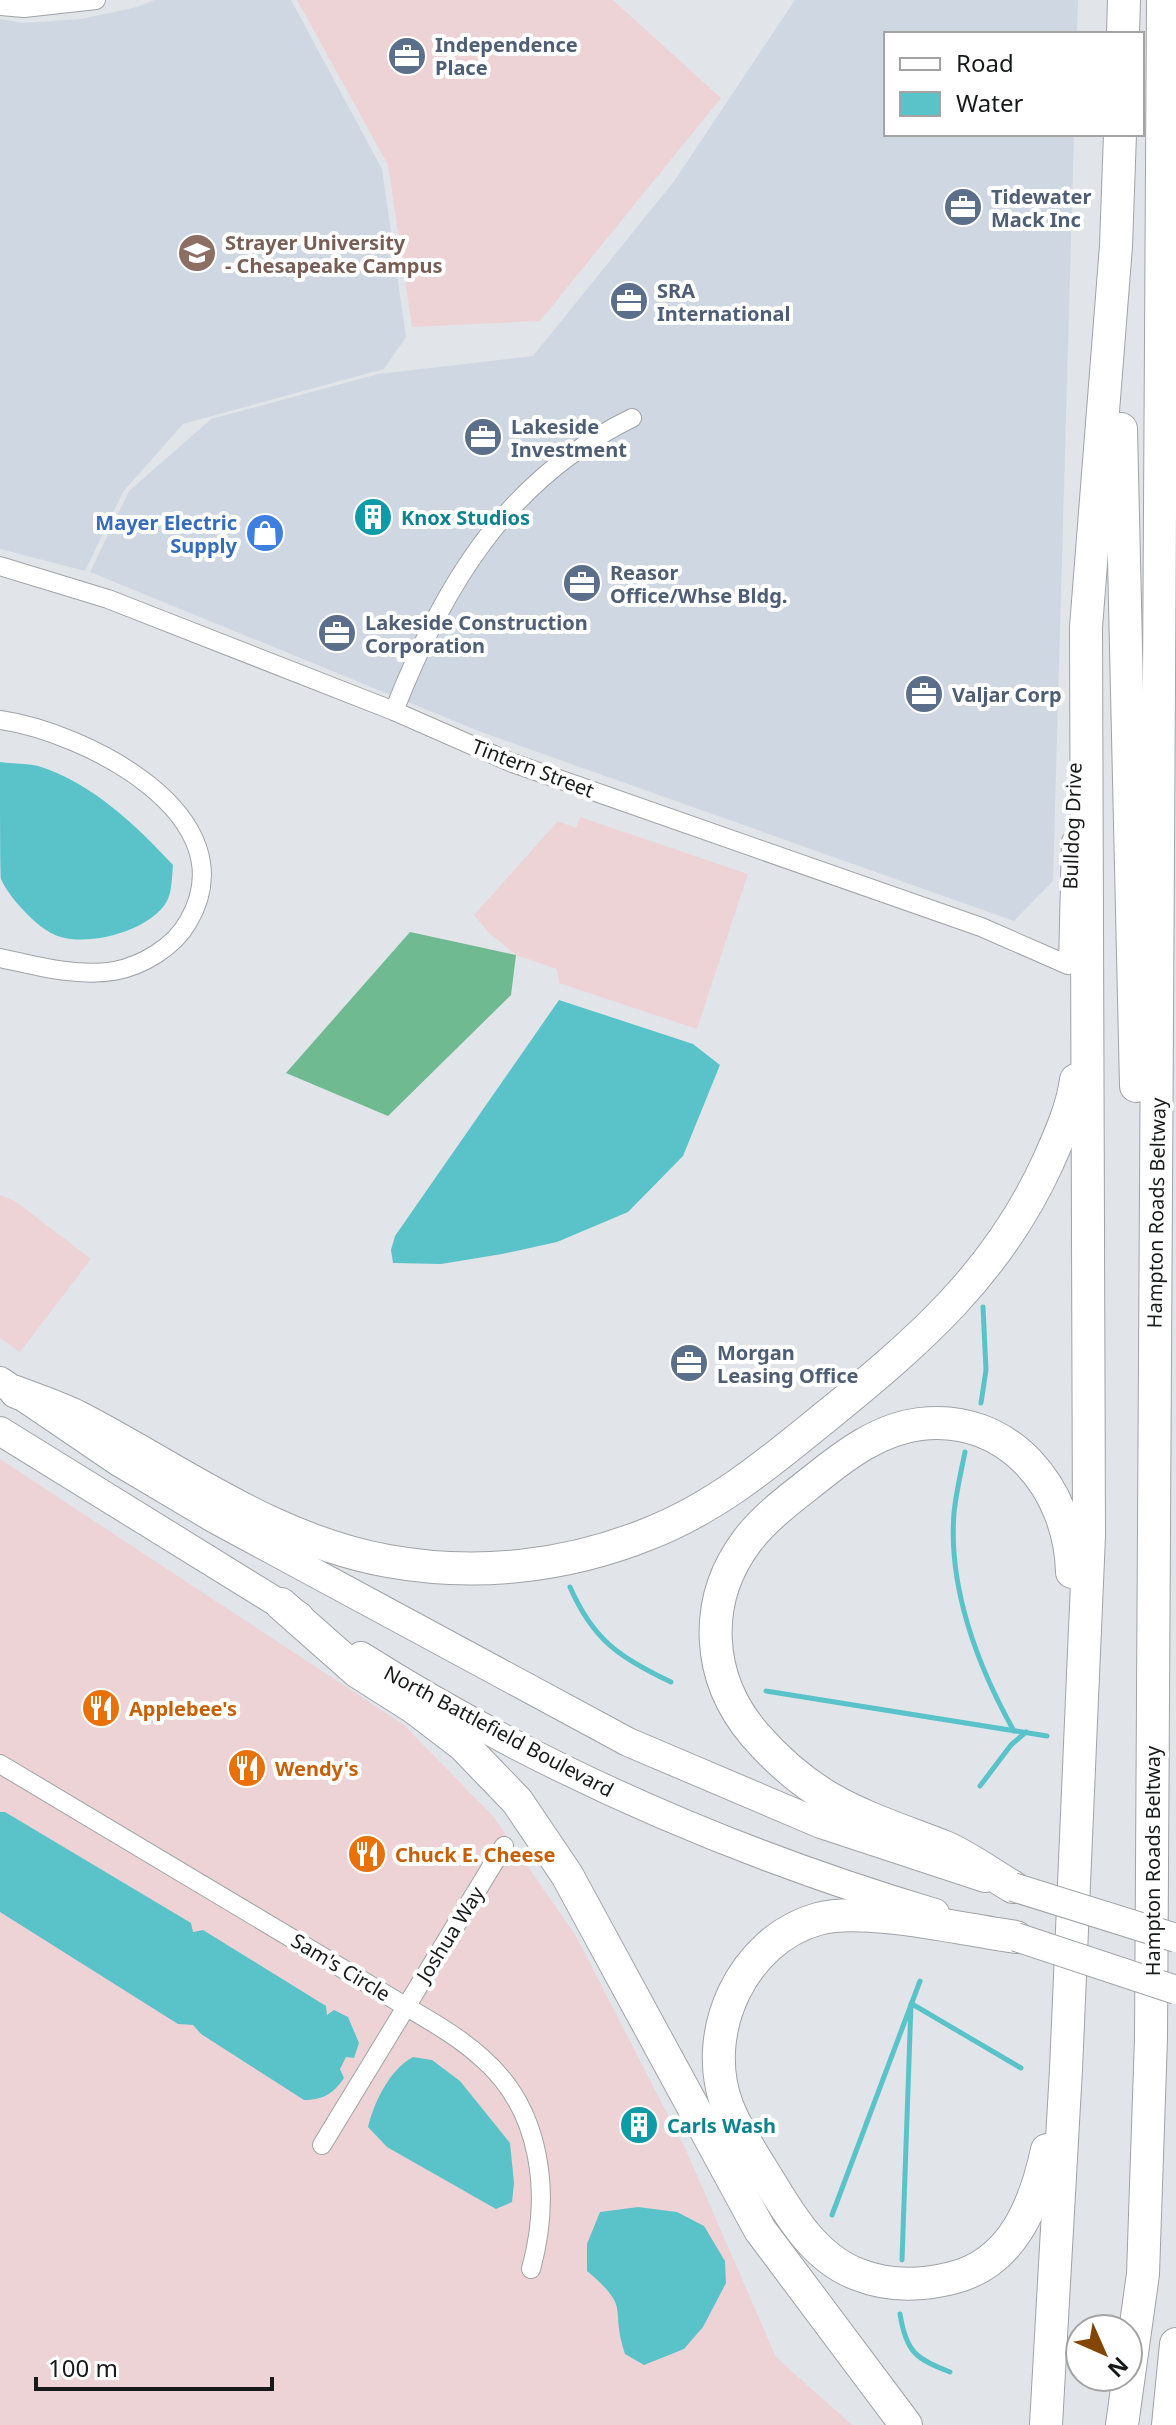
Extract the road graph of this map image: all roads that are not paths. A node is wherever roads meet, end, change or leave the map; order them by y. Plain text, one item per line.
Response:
1 (96, 0) edge
2 (1124, 0) edge
3 (1163, 0) edge
4 (1173, 0) edge
5 (0, 6) edge
6 (1123, 32) edge
7 (1120, 136) edge
8 (1116, 246) junction
9 (632, 418) dead end
10 (0, 566) edge
11 (1076, 687) dead end
12 (394, 711) junction
13 (0, 720) edge
14 (0, 958) edge
15 (1078, 974) junction
16 (5, 1392) edge
17 (0, 1431) edge
18 (1152, 1561) junction
19 (281, 1604) junction
20 (1081, 1701) junction
21 (0, 1764) edge
22 (504, 1846) dead end
23 (1013, 1887) junction
24 (1016, 1937) junction
25 (1176, 1938) edge
26 (1176, 1990) edge
27 (405, 2006) junction
28 (1066, 2069) junction
29 (322, 2145) dead end
30 (531, 2269) dead end
31 (1176, 2344) edge
32 (906, 2425) edge
33 (1046, 2425) edge
34 (1122, 2425) edge
35 (1141, 2425) edge
36 (1168, 2425) edge

1 - 5 street
2 - 6 highway
3 - 18 highway, Hampton Roads Beltway
4 - 35 highway
7 - 8 highway
8 - 15 highway
8 - 18 highway
9 - 12 street
10 - 12 street, Tintern Street
11 - 15 street, Bulldog Drive
12 - 15 street, Tintern Street
13 - 14 street
15 - 16 highway
15 - 20 highway
16 - 23 main road
17 - 19 main road, North Battlefield Boulevard
18 - 34 highway, Hampton Roads Beltway
19 - 24 main road, North Battlefield Boulevard
19 - 32 highway
20 - 23 highway
20 - 28 highway
21 - 27 street, Sam's Circle
22 - 27 street, Joshua Way
23 - 25 main road, bridge
24 - 26 main road, North Battlefield Boulevard, bridge
24 - 28 highway
27 - 29 street, Joshua Way
27 - 30 street, Sam's Circle
28 - 33 highway
31 - 36 highway

